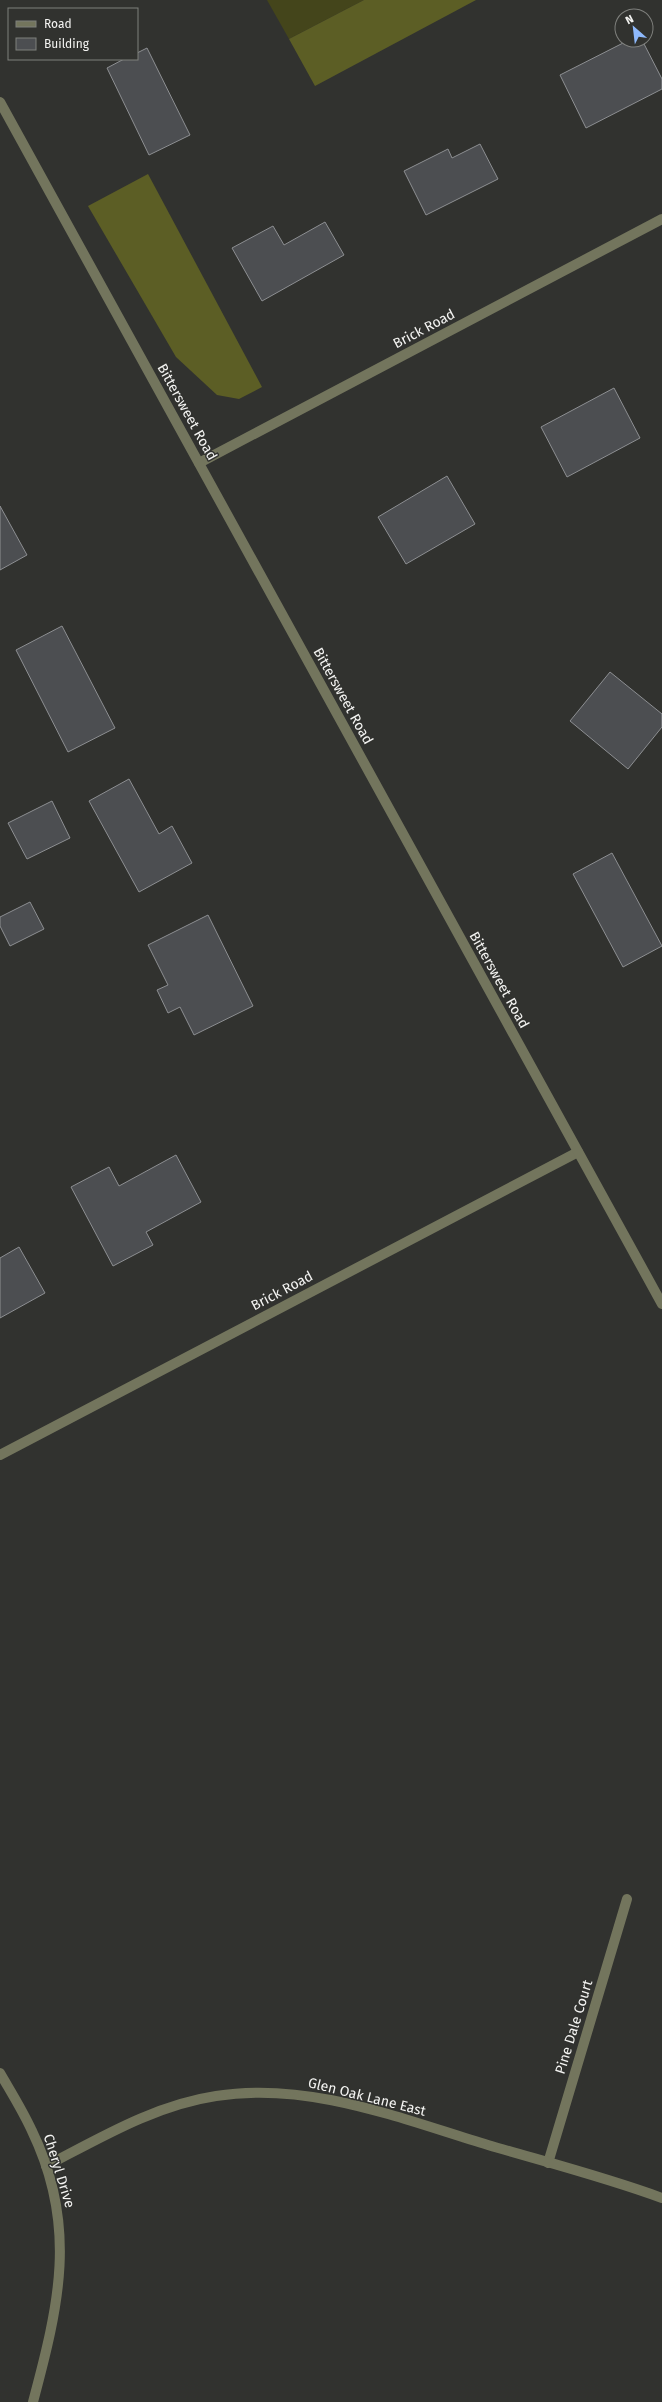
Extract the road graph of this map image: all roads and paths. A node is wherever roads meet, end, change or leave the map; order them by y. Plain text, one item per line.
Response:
1 (0, 102) edge
2 (662, 219) edge
3 (199, 463) junction
4 (578, 1152) junction
5 (662, 1304) edge
6 (0, 1456) edge
7 (627, 1899) dead end
8 (0, 2072) edge
9 (548, 2163) junction
10 (46, 2166) junction
11 (662, 2198) edge
12 (33, 2402) edge

1 - 3 street, Bittersweet Road
2 - 3 street, Brick Road
3 - 4 street, Bittersweet Road
4 - 5 street, Bittersweet Road
4 - 6 street, Brick Road
7 - 9 street, Pine Dale Court
8 - 10 street, Cheryl Drive
9 - 10 street, Glen Oak Lane East
9 - 11 street, Glen Oak Lane East
10 - 12 street, Cheryl Drive

